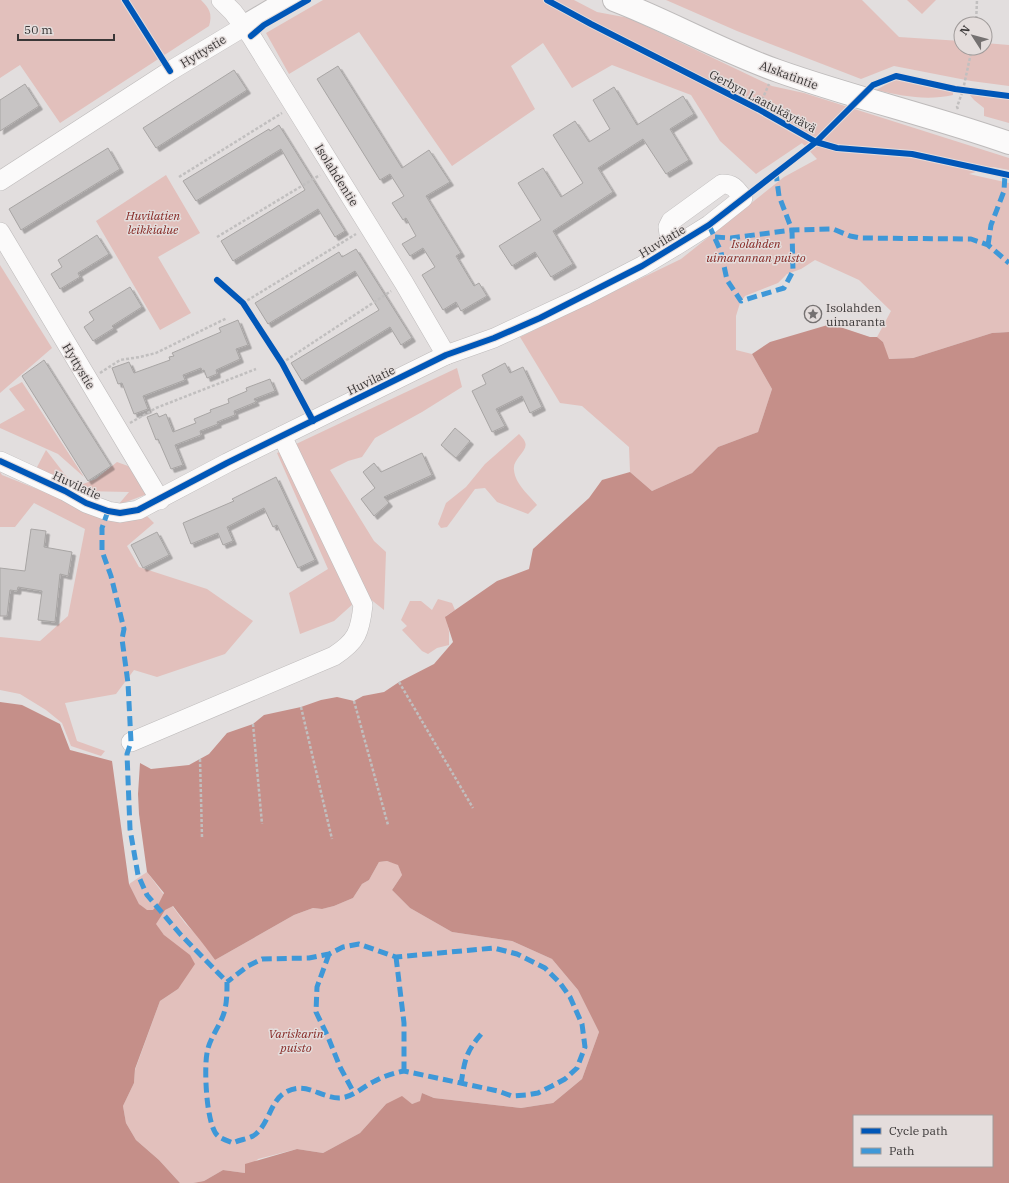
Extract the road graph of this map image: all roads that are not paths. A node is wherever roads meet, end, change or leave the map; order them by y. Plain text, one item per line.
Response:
1 (221, 0) edge
2 (289, 0) edge
3 (614, 0) edge
4 (626, 0) edge
5 (649, 13) junction
6 (245, 26) junction
7 (972, 130) junction
8 (1009, 136) edge
9 (1009, 143) edge
10 (0, 181) edge
11 (0, 232) edge
12 (677, 245) junction
13 (446, 355) junction
14 (282, 436) junction
15 (0, 461) edge
16 (160, 500) junction
17 (131, 742) dead end

1 - 6 street, Isolahdentie
2 - 6 main road
3 - 5 main road, Alskatintie
4 - 5 main road
5 - 7 main road, Alskatintie
6 - 10 street, Hyttystie
6 - 13 street, Isolahdentie
7 - 8 main road, Alskatintie
7 - 9 main road, Alskatintie
11 - 16 street, Hyttystie
12 - 12 street, Huvilatie
12 - 13 street, Huvilatie
13 - 14 street, Huvilatie
14 - 16 street, Huvilatie
14 - 17 street
15 - 16 street, Huvilatie

